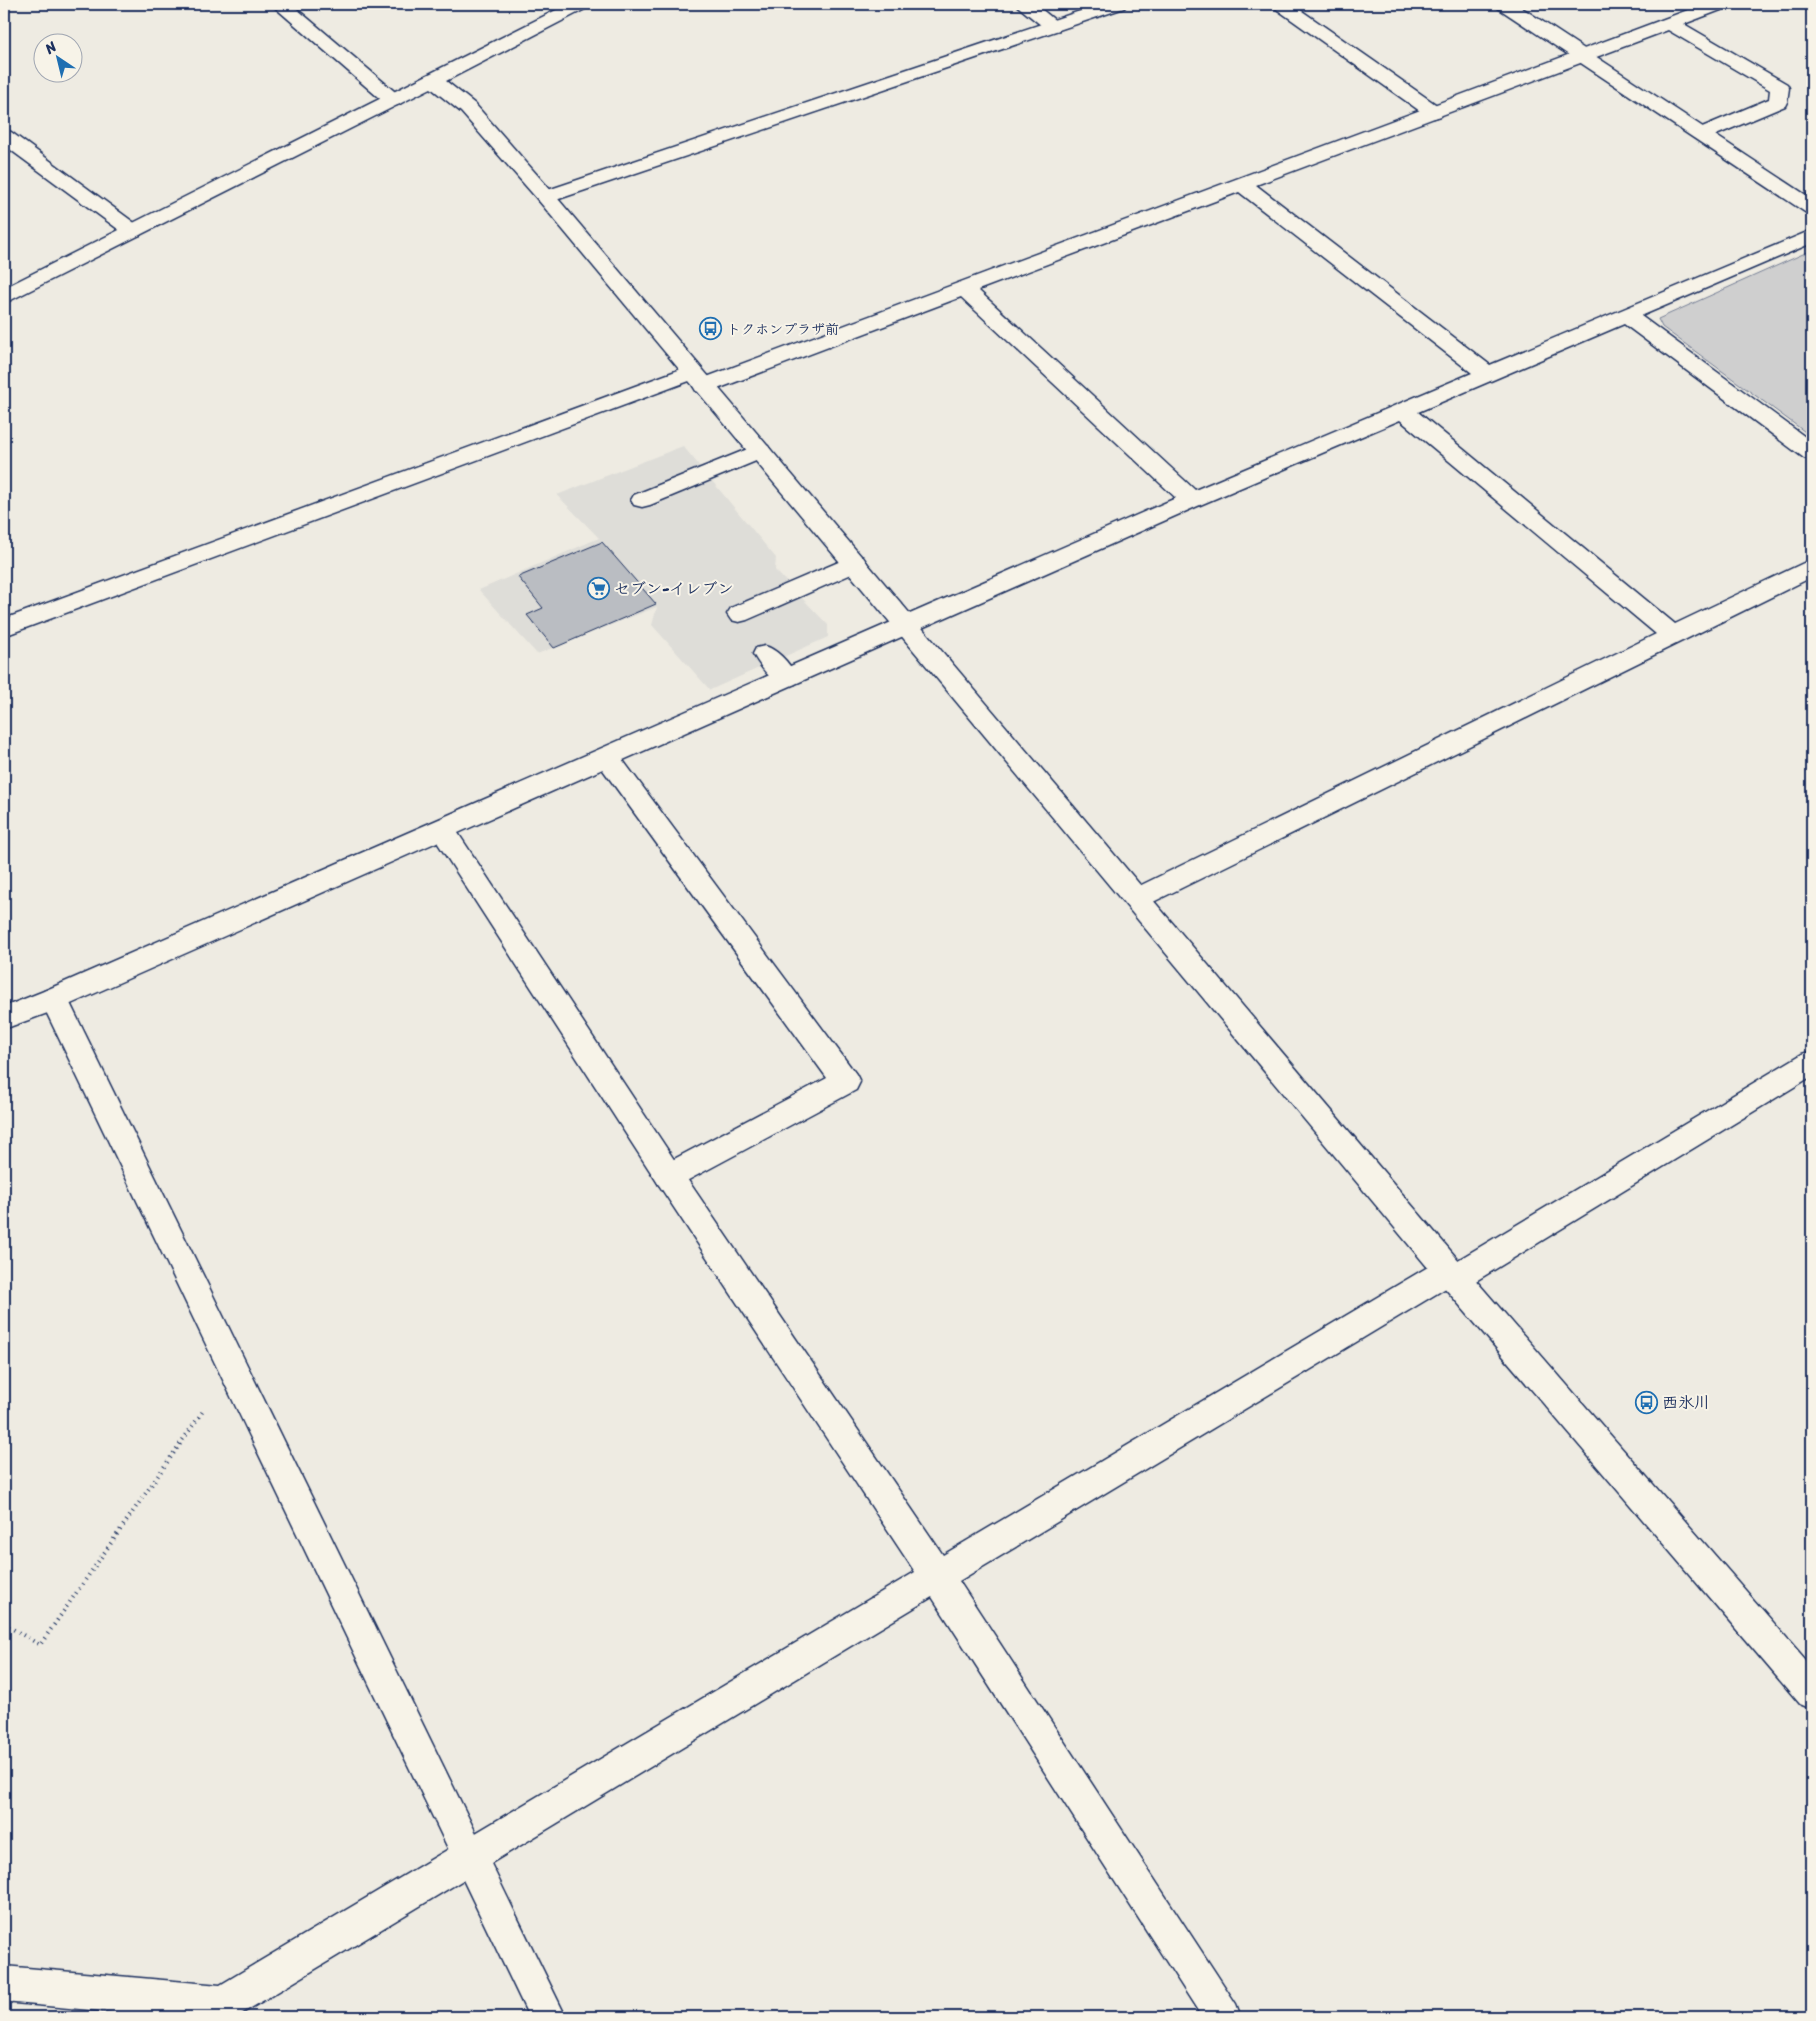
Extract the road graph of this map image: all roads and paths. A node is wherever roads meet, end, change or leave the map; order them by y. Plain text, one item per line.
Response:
1 (280, 4) edge
2 (581, 4) edge
3 (1024, 4) edge
4 (1118, 4) edge
5 (1281, 4) edge
6 (1504, 4) edge
7 (1720, 4) edge
8 (1670, 23) junction
9 (1053, 26) junction
10 (1583, 56) junction
11 (433, 80) junction
12 (393, 100) junction
13 (1434, 112) junction
14 (1702, 134) junction
15 (4, 136) edge
16 (1243, 184) junction
17 (546, 197) junction
18 (1812, 208) edge
19 (133, 231) junction
20 (1812, 236) edge
21 (965, 289) junction
22 (4, 296) edge
23 (1626, 315) junction
24 (1488, 374) junction
25 (698, 379) junction
26 (1404, 411) junction
27 (760, 451) junction
28 (1812, 453) edge
29 (642, 500) dead end
30 (1192, 500) junction
31 (854, 563) junction
32 (1812, 567) edge
33 (738, 614) dead end
34 (907, 624) junction
35 (4, 628) edge
36 (1673, 635) junction
37 (765, 654) dead end
38 (786, 678) junction
39 (607, 757) junction
40 (442, 830) junction
41 (1138, 898) junction
42 (54, 999) junction
43 (4, 1018) edge
44 (1812, 1062) edge
45 (669, 1176) junction
46 (1452, 1274) junction
47 (232, 1368) junction
48 (938, 1577) junction
49 (4, 1624) edge
50 (1812, 1692) edge
51 (470, 1854) junction
52 (4, 1984) edge
53 (548, 2017) edge
54 (1223, 2017) edge

1 - 12 street
2 - 11 street
3 - 9 street
4 - 9 street
5 - 13 street
6 - 10 street
7 - 8 street
8 - 10 street
8 - 14 street
9 - 17 street
10 - 13 street
10 - 14 street
11 - 12 street
11 - 17 street
12 - 19 street
13 - 16 street
14 - 18 street
15 - 19 street
16 - 21 street
16 - 24 street
17 - 25 street
19 - 22 street
20 - 23 street
21 - 25 street
21 - 30 street
23 - 24 street
23 - 28 street
24 - 26 street
25 - 27 street
25 - 35 street
26 - 30 street
26 - 36 street
27 - 29 street
27 - 31 street
30 - 34 street
31 - 33 street
31 - 34 street
32 - 36 street
34 - 38 street
34 - 41 street
36 - 41 street
37 - 38 street
38 - 39 street
39 - 40 street
39 - 45 street
40 - 42 street
40 - 45 street
41 - 46 street
42 - 43 street
42 - 47 street
44 - 46 street
45 - 48 street
46 - 48 street
46 - 50 street
47 - 49 path
47 - 51 street
48 - 51 street
48 - 54 street
51 - 52 street
51 - 53 street

